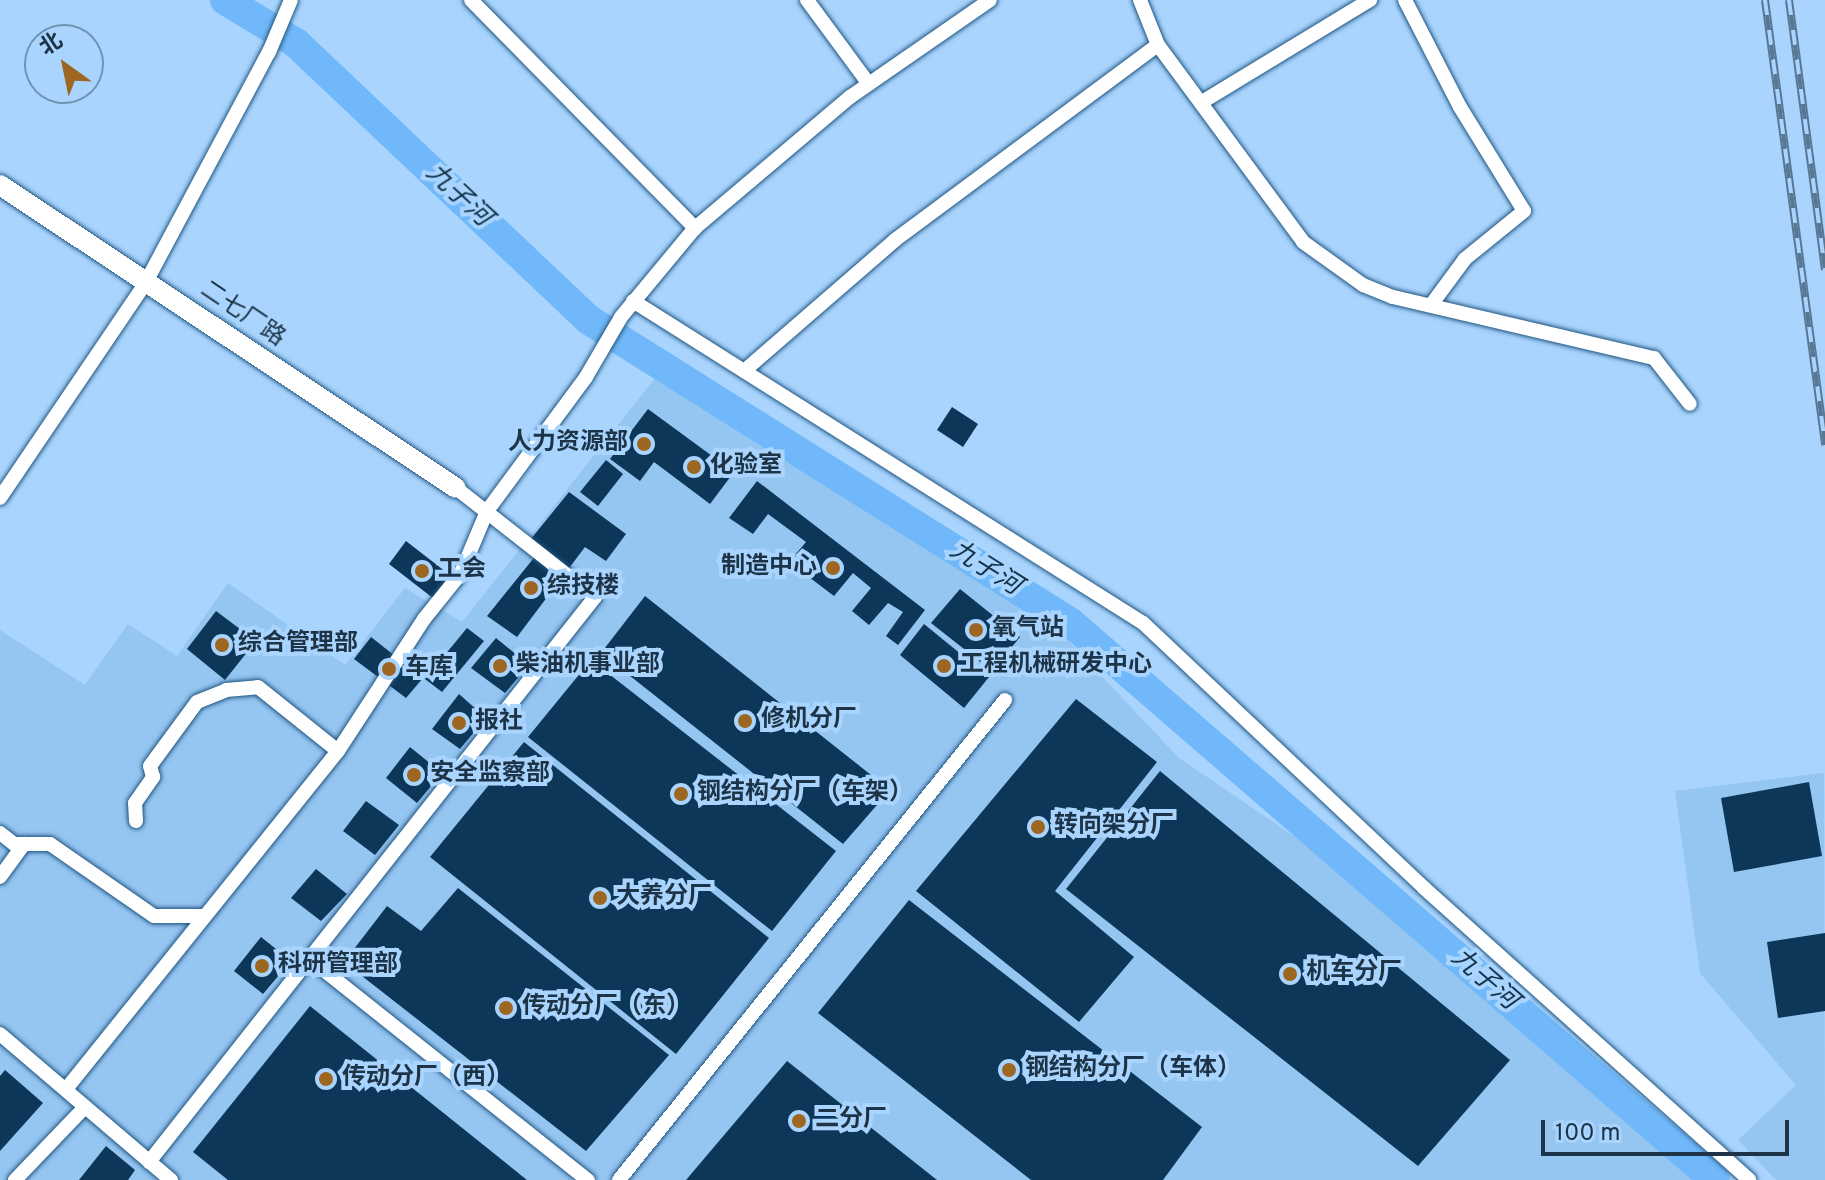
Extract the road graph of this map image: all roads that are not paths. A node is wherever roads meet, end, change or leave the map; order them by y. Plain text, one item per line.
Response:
1 (291, 0) edge
2 (471, 0) edge
3 (807, 0) edge
4 (990, 0) edge
5 (1140, 0) edge
6 (1370, 0) edge
7 (1405, 0) edge
8 (1158, 45) junction
9 (869, 84) junction
10 (1202, 102) junction
11 (0, 185) edge
12 (695, 228) junction
13 (146, 282) junction
14 (633, 301) junction
15 (1431, 305) junction
16 (744, 371) junction
17 (1690, 404) dead end
18 (456, 488) joint
19 (0, 498) edge
20 (487, 511) junction
21 (1005, 700) dead end
22 (338, 751) junction
23 (136, 821) dead end
24 (0, 833) edge
25 (24, 844) junction
26 (0, 877) edge
27 (203, 916) junction
28 (311, 960) junction
29 (0, 1034) edge
30 (67, 1088) junction
31 (83, 1109) junction
32 (149, 1162) junction
33 (15, 1180) edge
34 (171, 1180) edge
35 (588, 1180) edge
36 (619, 1180) edge
37 (1749, 1180) edge

1 - 13 street
2 - 12 street
3 - 9 street
4 - 9 street
5 - 8 street
6 - 10 street
7 - 15 street
8 - 10 street
8 - 16 street
9 - 12 street
10 - 15 street
11 - 13 street, 二七厂路
12 - 14 street
13 - 18 street, 二七厂路
13 - 19 street
14 - 16 street
14 - 20 street
15 - 17 street
16 - 37 street
18 - 20 street
20 - 22 street
20 - 28 street
21 - 36 street
22 - 23 street
22 - 27 street
24 - 25 street
25 - 26 street
25 - 27 street
27 - 30 street
28 - 32 street
28 - 35 street
29 - 30 street
30 - 31 street
31 - 32 street
31 - 33 street
32 - 34 street

